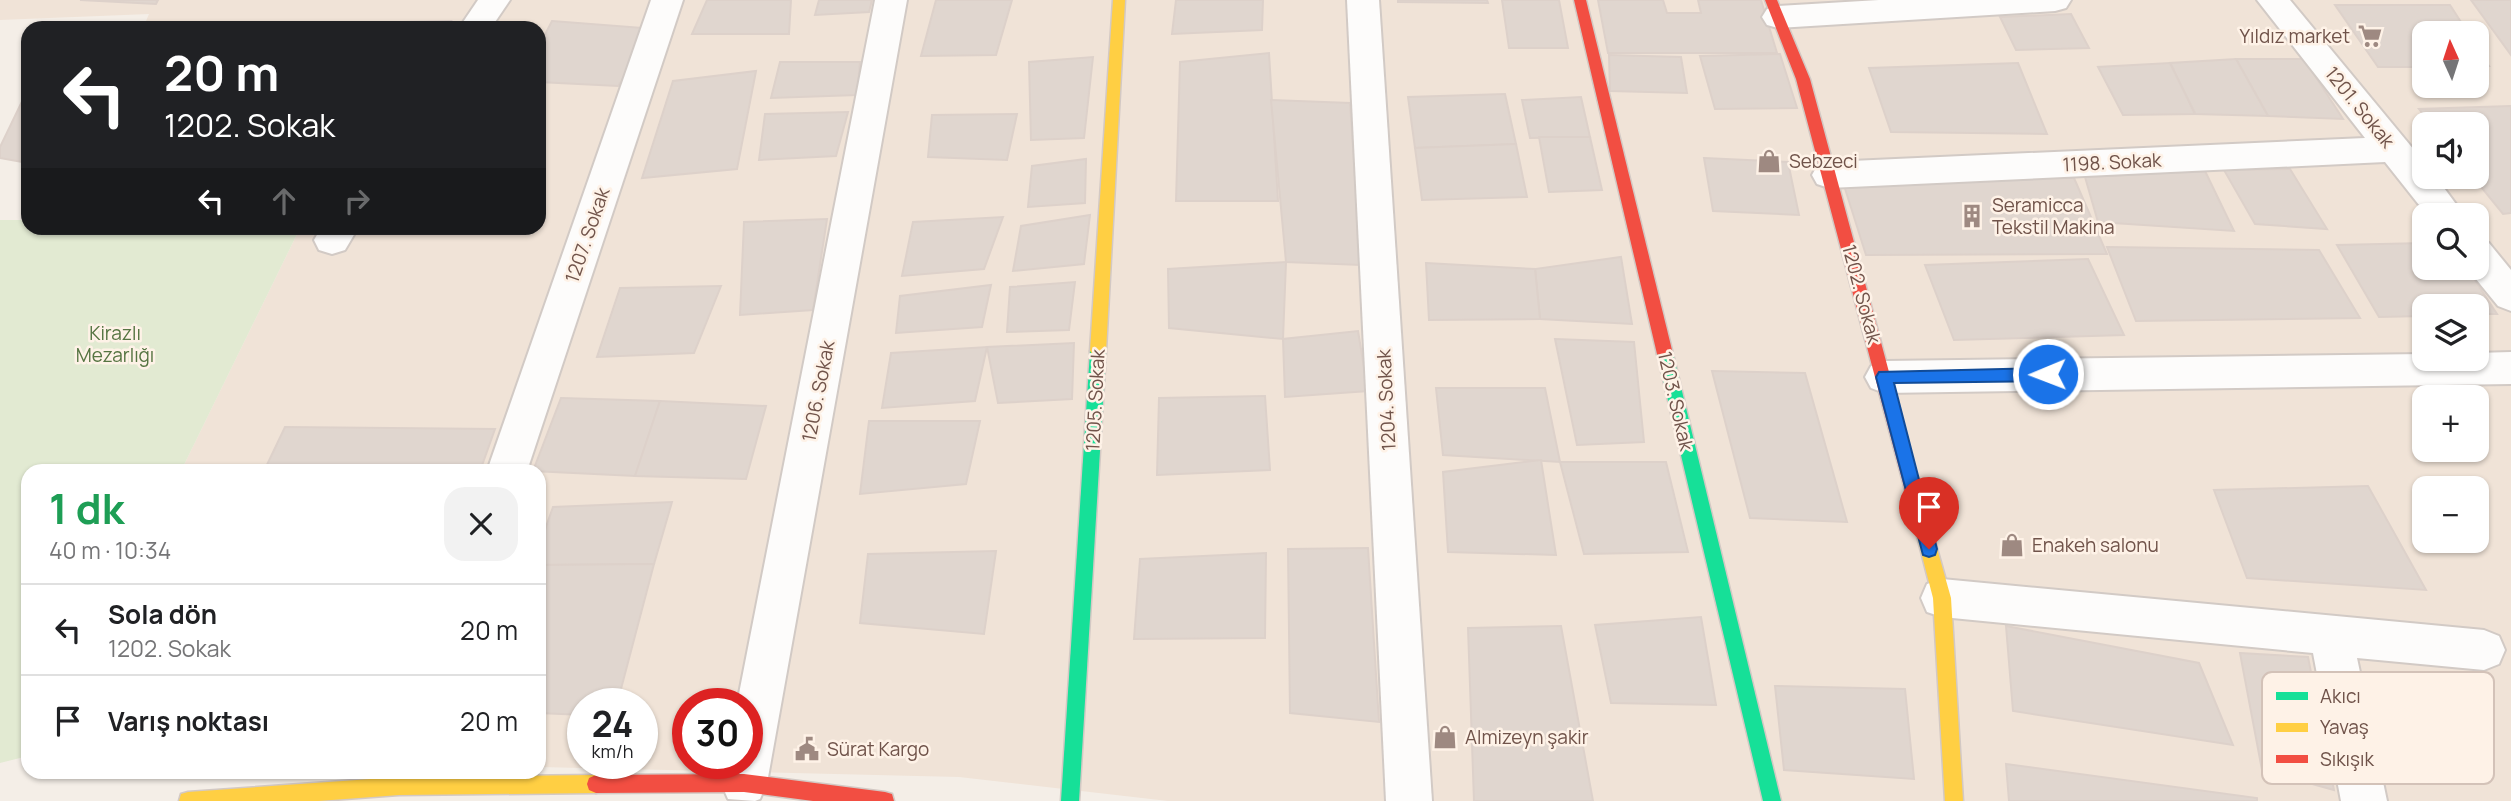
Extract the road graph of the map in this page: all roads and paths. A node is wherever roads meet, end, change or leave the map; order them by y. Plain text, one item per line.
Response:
1 (494, 0) edge
2 (667, 0) edge
3 (891, 0) edge
4 (1119, 0) edge
5 (1363, 0) edge
6 (1580, 0) edge
7 (2055, 0) edge
8 (2273, 0) edge
9 (2014, 1) edge
10 (1775, 9) edge
11 (480, 21) edge
12 (2394, 149) junction
13 (1829, 175) junction
14 (2437, 203) edge
15 (2489, 269) edge
16 (2511, 296) edge
17 (2511, 368) edge
18 (1884, 377) junction
19 (509, 464) edge
20 (1942, 598) junction
21 (2331, 635) junction
22 (2484, 650) dead end
23 (2338, 672) edge
24 (402, 779) edge
25 (744, 783) junction
26 (188, 801) edge
27 (885, 801) edge
28 (1070, 801) edge
29 (1409, 801) edge
30 (1772, 801) edge
31 (1954, 801) edge

1 - 11 street
2 - 19 street, 1207. Sokak
3 - 25 street, 1206. Sokak
4 - 28 street, 1205. Sokak
5 - 29 street, 1204. Sokak
6 - 30 street, 1203. Sokak
7 - 9 street
8 - 12 street, 1201. Sokak
9 - 10 street
10 - 13 street, 1202. Sokak
12 - 13 street, 1198. Sokak
12 - 14 street, 1201. Sokak
13 - 18 street, 1202. Sokak
15 - 16 street
17 - 18 street
18 - 20 street, 1202. Sokak
20 - 21 street
20 - 31 street, 1202. Sokak
21 - 22 street
21 - 23 street
24 - 25 street
24 - 26 street
25 - 27 street

